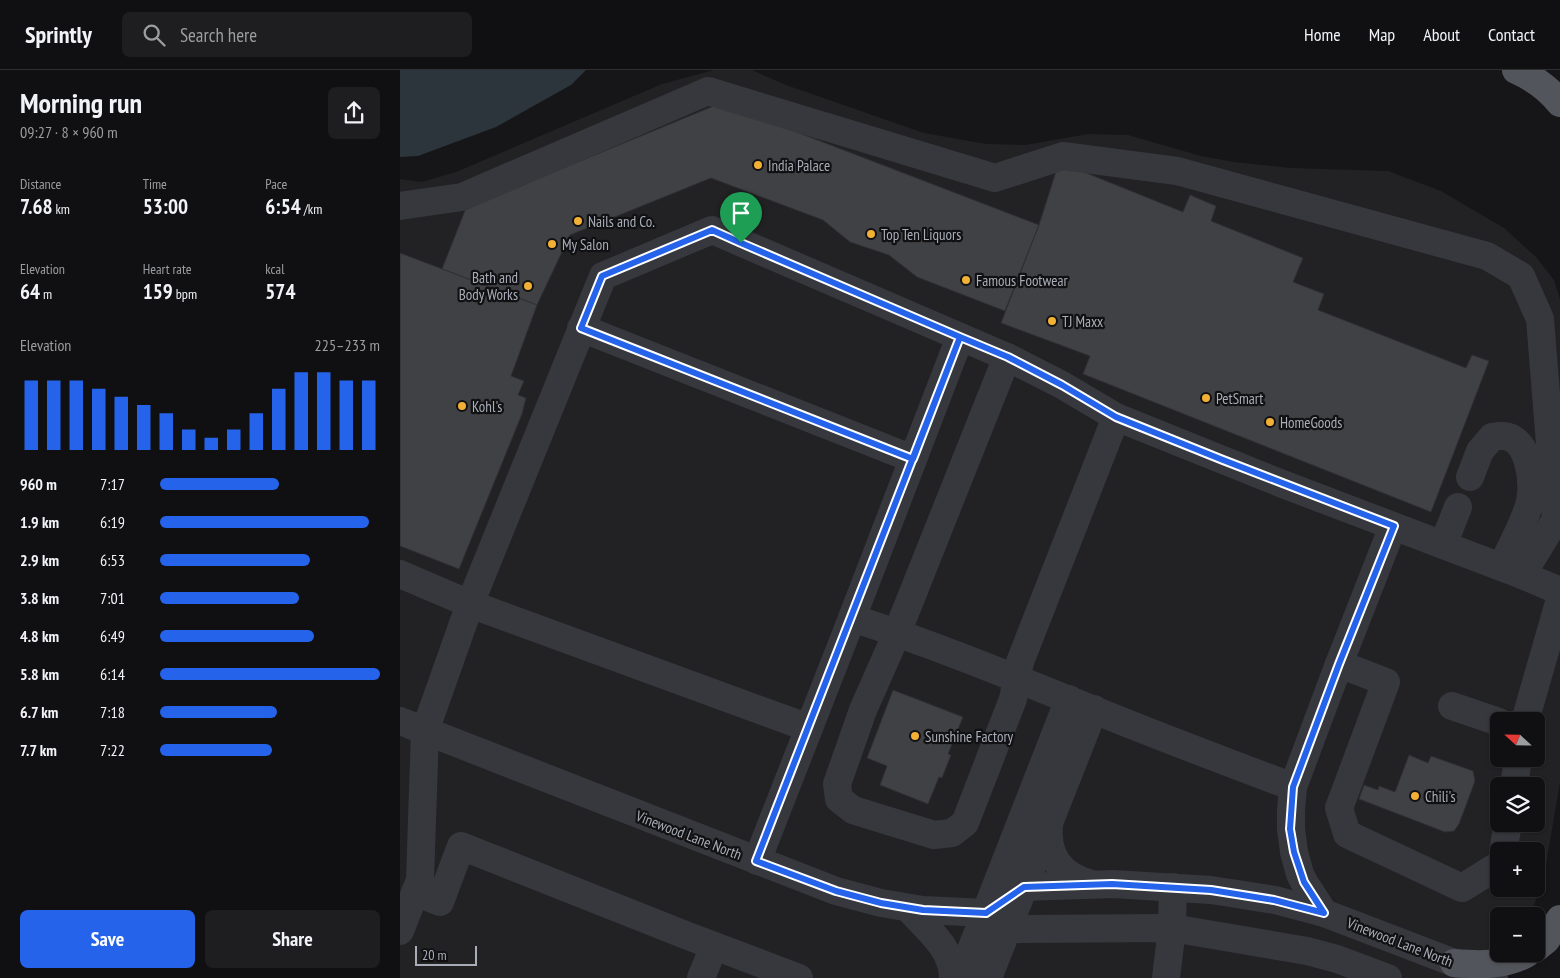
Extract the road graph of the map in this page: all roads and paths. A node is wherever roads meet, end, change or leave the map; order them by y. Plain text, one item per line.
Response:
1 (1516, 70) edge
2 (1560, 103) edge
3 (400, 206) edge
4 (581, 328) junction
5 (960, 337) junction
6 (1008, 357) junction
7 (1116, 417) junction
8 (913, 459) junction
9 (1470, 477) dead end
10 (1458, 506) dead end
11 (1394, 526) junction
12 (1443, 545) junction
13 (1512, 570) junction
14 (400, 574) edge
15 (1560, 591) edge
16 (1560, 600) edge
17 (470, 604) junction
18 (852, 618) junction
19 (897, 632) junction
20 (1339, 664) junction
21 (1017, 679) junction
22 (1068, 699) junction
23 (1452, 706) dead end
24 (1094, 709) junction
25 (1528, 712) edge
26 (1490, 719) edge
27 (400, 721) edge
28 (809, 728) junction
29 (426, 731) junction
30 (1293, 787) junction
31 (1049, 823) junction
32 (756, 861) junction
33 (1490, 871) edge
34 (1094, 885) junction
35 (1024, 887) junction
36 (1173, 887) junction
37 (415, 892) junction
38 (908, 908) junction
39 (986, 913) junction
40 (1324, 913) junction
41 (1560, 919) edge
42 (1172, 928) junction
43 (1008, 929) junction
44 (400, 931) edge
45 (1545, 941) edge
46 (714, 946) junction
47 (1506, 962) edge
48 (1454, 963) junction
49 (702, 978) edge
50 (799, 978) edge
51 (953, 978) edge
52 (960, 978) edge
53 (988, 978) edge
54 (1166, 978) edge
55 (1388, 978) edge
56 (1494, 978) edge

1 - 2 main road
3 - 13 street
4 - 5 street
4 - 8 street
4 - 17 street
5 - 6 street
5 - 8 street
6 - 7 street
6 - 19 street
7 - 11 street
7 - 21 street
8 - 18 street
9 - 13 street
10 - 12 street
11 - 12 street
11 - 20 street
12 - 13 street
13 - 15 street
14 - 17 street
16 - 25 street
17 - 28 street
17 - 29 street
18 - 19 street
18 - 28 street
19 - 21 street
19 - 21 street
20 - 30 street
20 - 33 street
21 - 22 street
22 - 24 street
22 - 39 street
23 - 26 street
24 - 30 street
24 - 31 street
27 - 29 street, Vinewood Lane North
28 - 32 street
29 - 32 street, Vinewood Lane North
29 - 37 street
30 - 40 street
31 - 34 street
31 - 35 street
32 - 38 street, Vinewood Lane North
34 - 35 street, Vinewood Lane North
34 - 36 street, Vinewood Lane North
35 - 39 street
35 - 43 street
36 - 40 street, Vinewood Lane North
36 - 42 street
37 - 44 street
37 - 46 street
38 - 39 street, Vinewood Lane North
38 - 51 street
39 - 43 street
39 - 52 street
40 - 48 street, Vinewood Lane North
41 - 45 main road
42 - 43 street
42 - 54 street
42 - 55 street
43 - 53 street
46 - 49 street
46 - 50 street
47 - 48 main road
48 - 56 street, Vinewood Lane North

